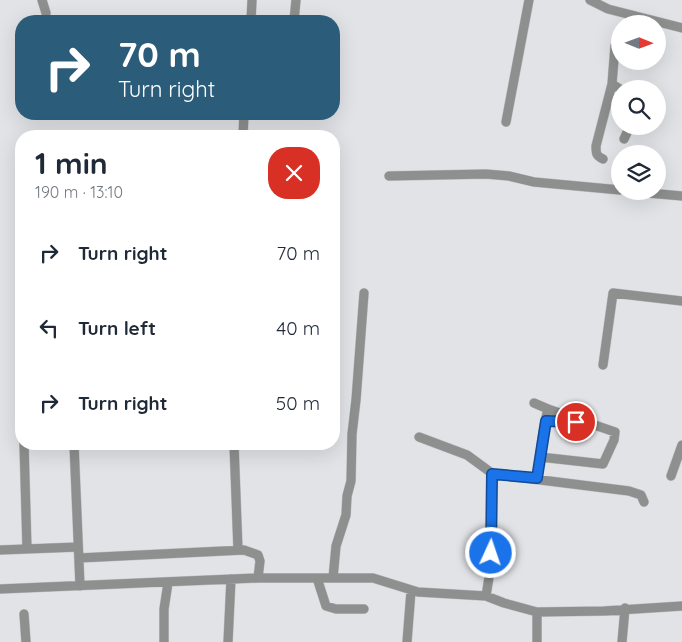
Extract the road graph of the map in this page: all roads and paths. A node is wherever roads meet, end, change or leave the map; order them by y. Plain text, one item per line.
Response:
1 (42, 0) edge
2 (252, 0) edge
3 (296, 0) edge
4 (529, 0) edge
5 (590, 0) edge
6 (46, 13) dead end
7 (251, 15) edge
8 (295, 15) edge
9 (631, 15) edge
10 (666, 24) edge
11 (682, 28) edge
12 (611, 102) edge
13 (506, 122) dead end
14 (626, 135) edge
15 (624, 139) dead end
16 (603, 158) dead end
17 (389, 176) dead end
18 (611, 189) edge
19 (666, 195) edge
20 (682, 196) edge
21 (364, 293) dead end
22 (682, 301) edge
23 (603, 365) dead end
24 (534, 402) dead end
25 (548, 409) junction
26 (578, 420) junction
27 (546, 421) junction
28 (419, 437) dead end
29 (682, 446) edge
30 (24, 450) edge
31 (74, 450) edge
32 (234, 450) edge
33 (540, 457) junction
34 (492, 474) junction
35 (671, 476) dead end
36 (537, 478) junction
37 (644, 502) dead end
38 (78, 547) junction
39 (27, 549) junction
40 (0, 550) edge
41 (238, 550) junction
42 (80, 558) junction
43 (258, 578) junction
44 (317, 578) junction
45 (333, 578) junction
46 (231, 579) junction
47 (168, 583) junction
48 (80, 586) junction
49 (0, 589) edge
50 (411, 591) junction
51 (486, 596) junction
52 (682, 606) edge
53 (626, 608) junction
54 (364, 609) dead end
55 (537, 612) junction
56 (24, 614) dead end
57 (26, 642) edge
58 (164, 642) edge
59 (228, 642) edge
60 (406, 642) edge
61 (536, 642) edge
62 (622, 642) edge

1 - 6 street
2 - 7 street
3 - 8 street
4 - 13 street
5 - 9 street
10 - 11 street
12 - 16 street
14 - 15 street
17 - 18 street
19 - 20 street
21 - 45 street
22 - 23 street
24 - 25 street
25 - 26 street
25 - 27 street
26 - 27 street
26 - 33 street
27 - 33 street
28 - 34 street
29 - 35 street
30 - 39 street
31 - 38 street
32 - 41 street
33 - 36 street
34 - 36 street
34 - 51 street
36 - 37 street
38 - 39 street
38 - 42 street
39 - 40 street
41 - 42 street
41 - 43 street
42 - 48 street
43 - 44 street
43 - 46 street
44 - 45 street
44 - 54 street
45 - 50 street
46 - 47 street
46 - 59 street
47 - 48 street
47 - 58 street
48 - 49 street
50 - 51 street
50 - 60 street
51 - 55 street
52 - 53 street
53 - 55 street
53 - 62 street
55 - 61 street
56 - 57 street

